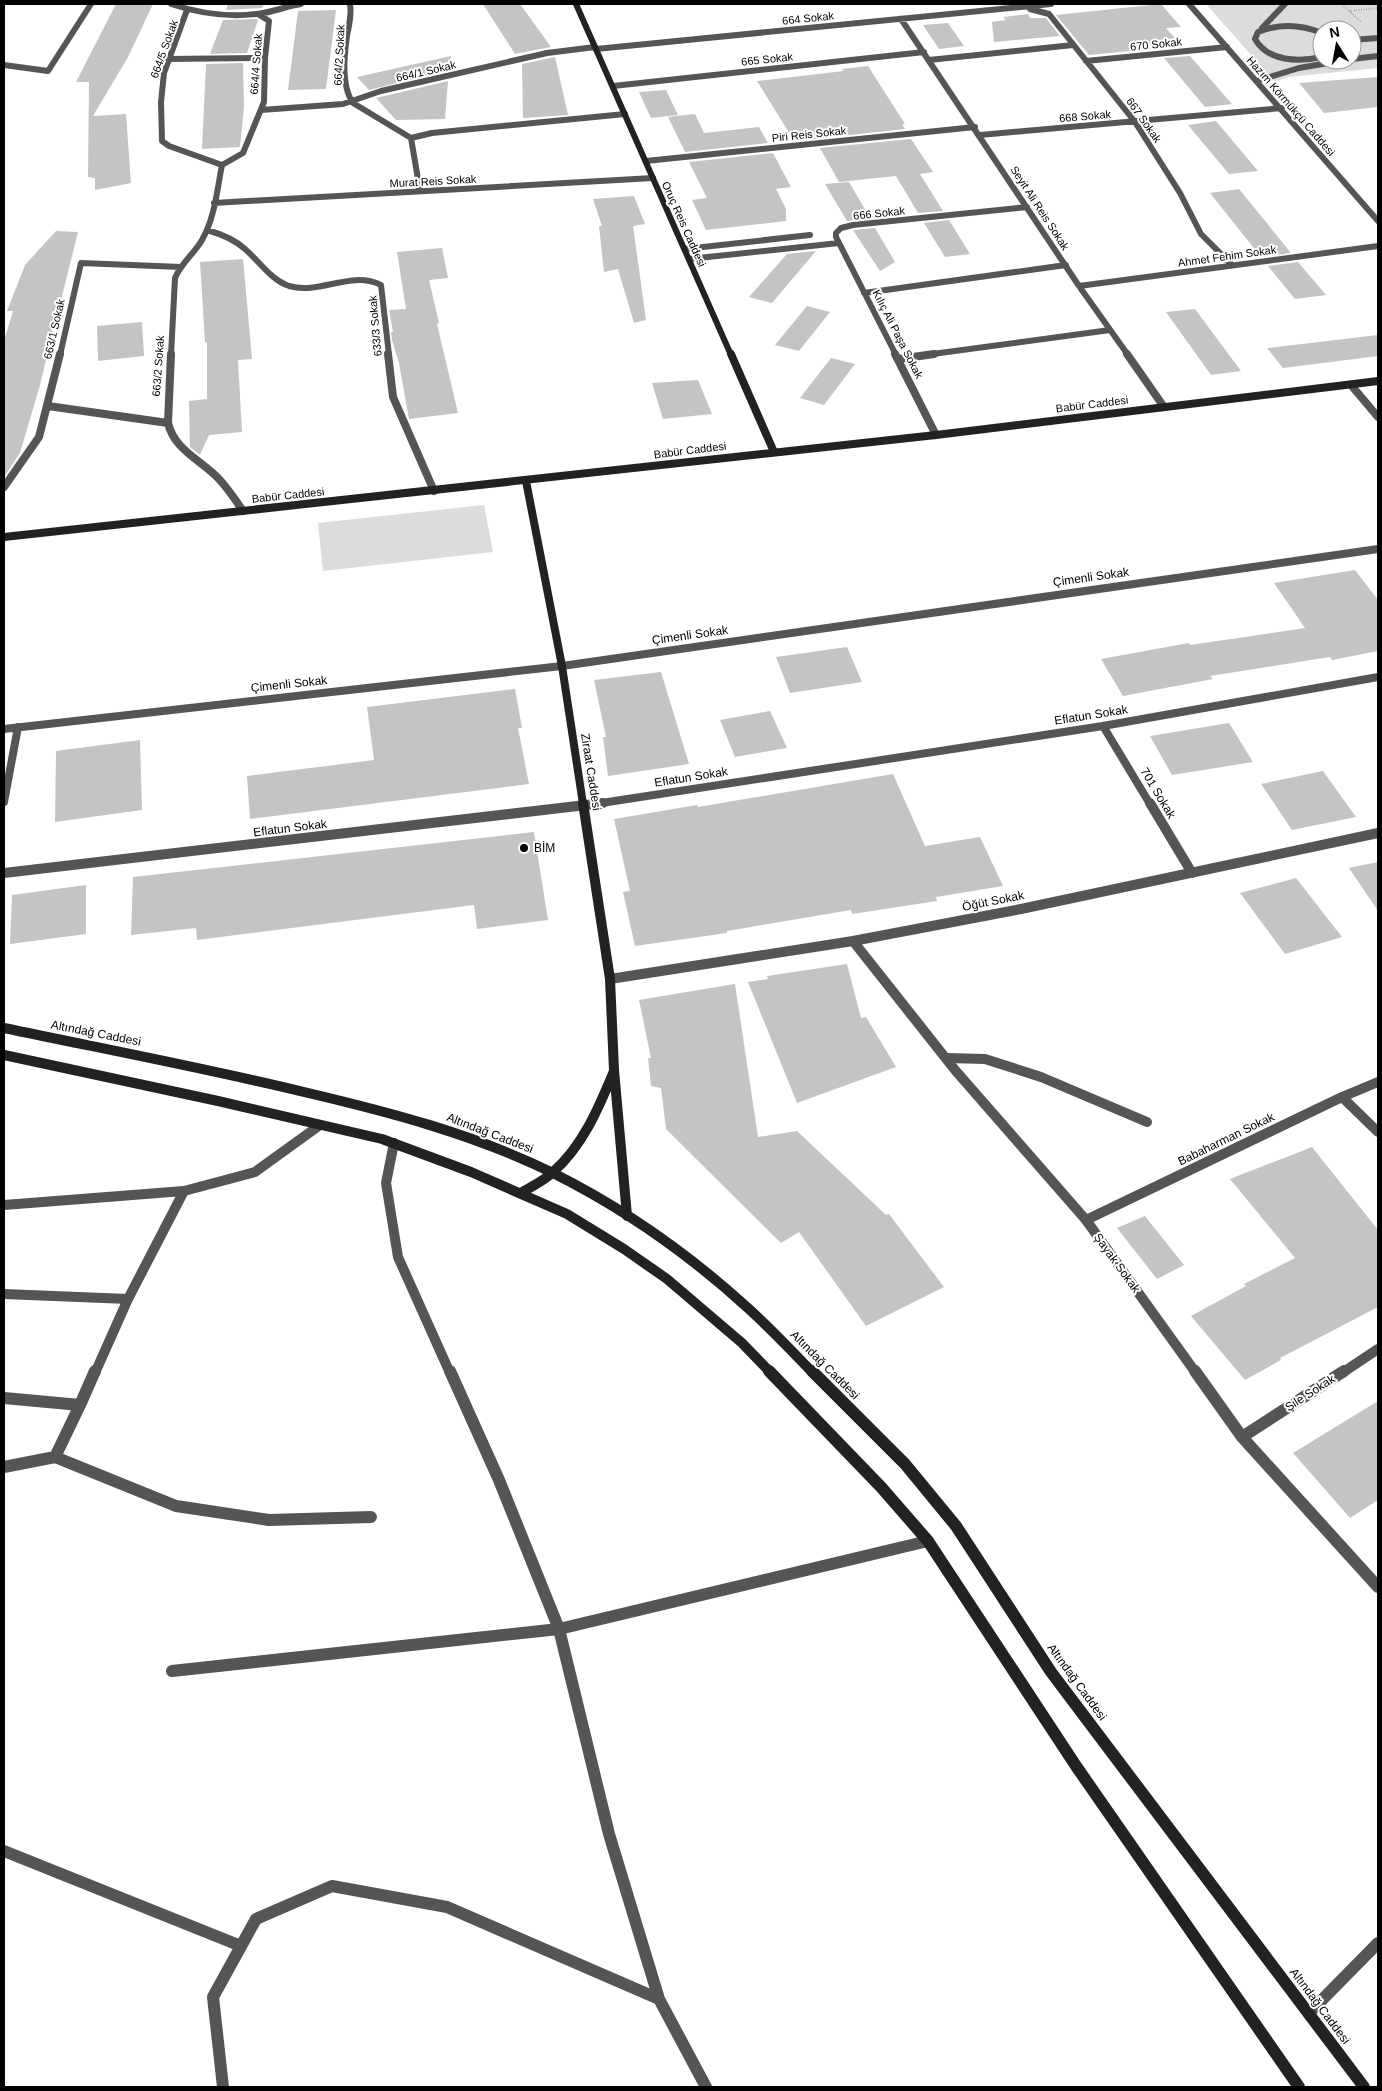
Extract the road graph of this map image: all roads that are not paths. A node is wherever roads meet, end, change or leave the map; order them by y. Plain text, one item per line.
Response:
1 (91, 4) edge
2 (171, 4) edge
3 (301, 4) edge
4 (349, 4) edge
5 (576, 4) edge
6 (1051, 4) edge
7 (1189, 4) edge
8 (1286, 4) edge
9 (1025, 5) edge
10 (187, 10) junction
11 (258, 14) junction
12 (902, 18) junction
13 (1312, 29) edge
14 (1258, 32) junction
15 (1378, 38) edge
16 (1362, 39) edge
17 (1073, 45) junction
18 (1227, 47) junction
19 (596, 48) junction
20 (924, 52) junction
21 (1378, 56) edge
22 (265, 58) junction
23 (1285, 58) junction
24 (1362, 58) edge
25 (168, 59) junction
26 (1312, 59) edge
27 (929, 60) junction
28 (1086, 61) junction
29 (4, 65) edge
30 (1312, 65) edge
31 (1305, 66) junction
32 (1257, 81) junction
33 (613, 86) junction
34 (351, 102) junction
35 (1282, 108) junction
36 (261, 110) junction
37 (625, 114) junction
38 (1135, 122) junction
39 (975, 127) junction
40 (980, 134) junction
41 (411, 138) junction
42 (646, 161) junction
43 (222, 165) junction
44 (653, 178) junction
45 (420, 191) junction
46 (214, 203) junction
47 (1027, 207) junction
48 (1378, 221) edge
49 (207, 230) junction
50 (810, 235) dead end
51 (840, 243) junction
52 (1378, 246) edge
53 (685, 249) junction
54 (689, 259) junction
55 (1066, 265) junction
56 (1232, 265) junction
57 (181, 267) junction
58 (1079, 286) junction
59 (864, 292) junction
60 (1110, 330) junction
61 (899, 359) junction
62 (1378, 381) edge
63 (1351, 385) junction
64 (48, 406) junction
65 (1164, 407) junction
66 (1378, 417) edge
67 (168, 423) junction
68 (936, 434) junction
69 (774, 452) junction
70 (526, 480) junction
71 (4, 487) edge
72 (434, 490) junction
73 (242, 511) junction
74 (4, 537) edge
75 (1378, 549) edge
76 (562, 666) junction
77 (1378, 677) edge
78 (1103, 726) junction
79 (18, 727) junction
80 (4, 729) edge
81 (4, 802) edge
82 (584, 806) junction
83 (1378, 833) edge
84 (1192, 873) junction
85 (4, 874) edge
86 (854, 941) junction
87 (610, 978) junction
88 (4, 1028) edge
89 (4, 1055) edge
90 (946, 1058) junction
91 (614, 1070) junction
92 (1378, 1082) edge
93 (1342, 1097) junction
94 (1147, 1122) dead end
95 (320, 1125) junction
96 (1378, 1132) edge
97 (394, 1143) junction
98 (553, 1173) junction
99 (184, 1191) junction
100 (521, 1193) junction
101 (4, 1206) edge
102 (627, 1216) junction
103 (1086, 1220) junction
104 (4, 1294) edge
105 (128, 1299) junction
106 (1378, 1349) edge
107 (4, 1398) edge
108 (80, 1404) junction
109 (1242, 1437) junction
110 (55, 1456) junction
111 (4, 1467) edge
112 (371, 1517) dead end
113 (928, 1541) junction
114 (1378, 1587) edge
115 (560, 1628) junction
116 (172, 1672) dead end
117 (4, 1851) edge
118 (1378, 1943) edge
119 (241, 1946) junction
120 (659, 1999) junction
121 (1309, 2013) junction
122 (223, 2087) edge
123 (706, 2087) edge
124 (1299, 2087) edge
125 (1364, 2087) edge

1 - 29 street
2 - 10 street
3 - 11 street
4 - 34 street, 664/2 Sokak
5 - 19 main road, Oruç Reis Caddesi
6 - 9 street, 664 Sokak
7 - 18 street, Hazım Körmükçü Caddesi
8 - 14 street
9 - 12 street, 664 Sokak
9 - 17 street, 667 Sokak
10 - 11 street
10 - 25 street, 664/5 Sokak
11 - 22 street, 664/4 Sokak
12 - 19 street, 664 Sokak
12 - 20 street, Seyit Ali Reis Sokak
13 - 14 street
14 - 23 street
15 - 16 street
17 - 27 street
17 - 28 street, 667 Sokak
18 - 28 street, 670 Sokak
18 - 32 street, Hazım Körmükçü Caddesi
19 - 33 main road, Oruç Reis Caddesi
19 - 34 street, 664/1 Sokak
20 - 27 street, Seyit Ali Reis Sokak
20 - 33 street, 665 Sokak
21 - 24 street
22 - 25 street
22 - 36 street, 664/4 Sokak
23 - 26 street
23 - 31 street
25 - 43 street, 664/5 Sokak
27 - 39 street, Seyit Ali Reis Sokak
28 - 38 street, 667 Sokak
30 - 31 street
31 - 32 street
32 - 35 street, Hazım Körmükçü Caddesi
33 - 37 main road, Oruç Reis Caddesi
34 - 36 street, 664/1 Sokak
34 - 41 street, 664/2 Sokak
35 - 38 street, 668 Sokak
35 - 48 street, Hazım Körmükçü Caddesi
36 - 43 street, 664/4 Sokak
37 - 41 street
37 - 42 main road, Oruç Reis Caddesi
38 - 40 street, 668 Sokak
38 - 56 street, 667 Sokak
39 - 40 street, Seyit Ali Reis Sokak
39 - 42 street, Piri Reis Sokak
40 - 47 street, Seyit Ali Reis Sokak
41 - 45 street
42 - 44 main road, Oruç Reis Caddesi
43 - 46 street
44 - 45 street, Murat Reis Sokak
44 - 53 main road, Oruç Reis Caddesi
45 - 46 street, Murat Reis Sokak
46 - 49 street, 663/2 Sokak
47 - 51 street, 666 Sokak
47 - 55 street, Seyit Ali Reis Sokak
49 - 57 street, 663/2 Sokak
49 - 72 street, 633/3 Sokak
50 - 53 street
51 - 54 street
51 - 59 street, Kılıç Ali Paşa Sokak
52 - 56 street, Ahmet Fehim Sokak
53 - 54 main road, Oruç Reis Caddesi
54 - 69 main road, Oruç Reis Caddesi
55 - 58 street, Seyit Ali Reis Sokak
55 - 59 street
56 - 58 street, Ahmet Fehim Sokak
57 - 64 street, 663/1 Sokak
57 - 67 street, 663/2 Sokak
58 - 60 street, Seyit Ali Reis Sokak
59 - 61 street, Kılıç Ali Paşa Sokak
60 - 61 street
60 - 65 street, Seyit Ali Reis Sokak
61 - 68 street, Kılıç Ali Paşa Sokak
62 - 63 main road, Babür Caddesi
63 - 65 main road, Babür Caddesi
63 - 66 street
64 - 67 street
64 - 71 street, 663/1 Sokak
65 - 68 main road, Babür Caddesi
67 - 73 street, 663/2 Sokak
68 - 69 main road, Babür Caddesi
69 - 70 main road, Babür Caddesi
70 - 72 main road, Babür Caddesi
70 - 76 main road, Ziraat Caddesi
72 - 73 main road, Babür Caddesi
73 - 74 main road, Babür Caddesi
75 - 76 street, Çimenli Sokak
76 - 79 street, Çimenli Sokak
76 - 82 main road, Ziraat Caddesi
77 - 78 street, Eflatun Sokak
78 - 82 street, Eflatun Sokak
78 - 84 street, 701 Sokak
79 - 80 street, Çimenli Sokak
79 - 81 street
82 - 85 street, Eflatun Sokak
82 - 87 main road, Ziraat Caddesi
83 - 84 street, Öğüt Sokak
84 - 86 street, Öğüt Sokak
86 - 87 street, Öğüt Sokak
86 - 90 street, Şayak Sokak
87 - 91 main road, Ziraat Caddesi
88 - 98 main road, Altındağ Caddesi
89 - 95 main road
90 - 94 street
90 - 103 street, Şayak Sokak
91 - 98 main road, Ziraat Caddesi
91 - 102 main road, Ziraat Caddesi
92 - 93 street, Babaharman Sokak
93 - 96 street
93 - 103 street, Babaharman Sokak
95 - 97 main road
95 - 99 street
97 - 100 main road
97 - 115 street
98 - 100 main road, Ziraat Caddesi
98 - 102 main road, Altındağ Caddesi
99 - 101 street
99 - 105 street
100 - 113 main road
102 - 121 main road, Altındağ Caddesi
103 - 109 street, Şayak Sokak
104 - 105 street
105 - 108 street
106 - 109 street, Şile Sokak
107 - 108 street
108 - 110 street
109 - 114 street, Şayak Sokak
110 - 111 street
110 - 112 street
113 - 115 street
113 - 124 main road
115 - 116 street
115 - 120 street
117 - 119 street
118 - 121 street
119 - 120 street
119 - 122 street
120 - 123 street
121 - 125 main road, Altındağ Caddesi

